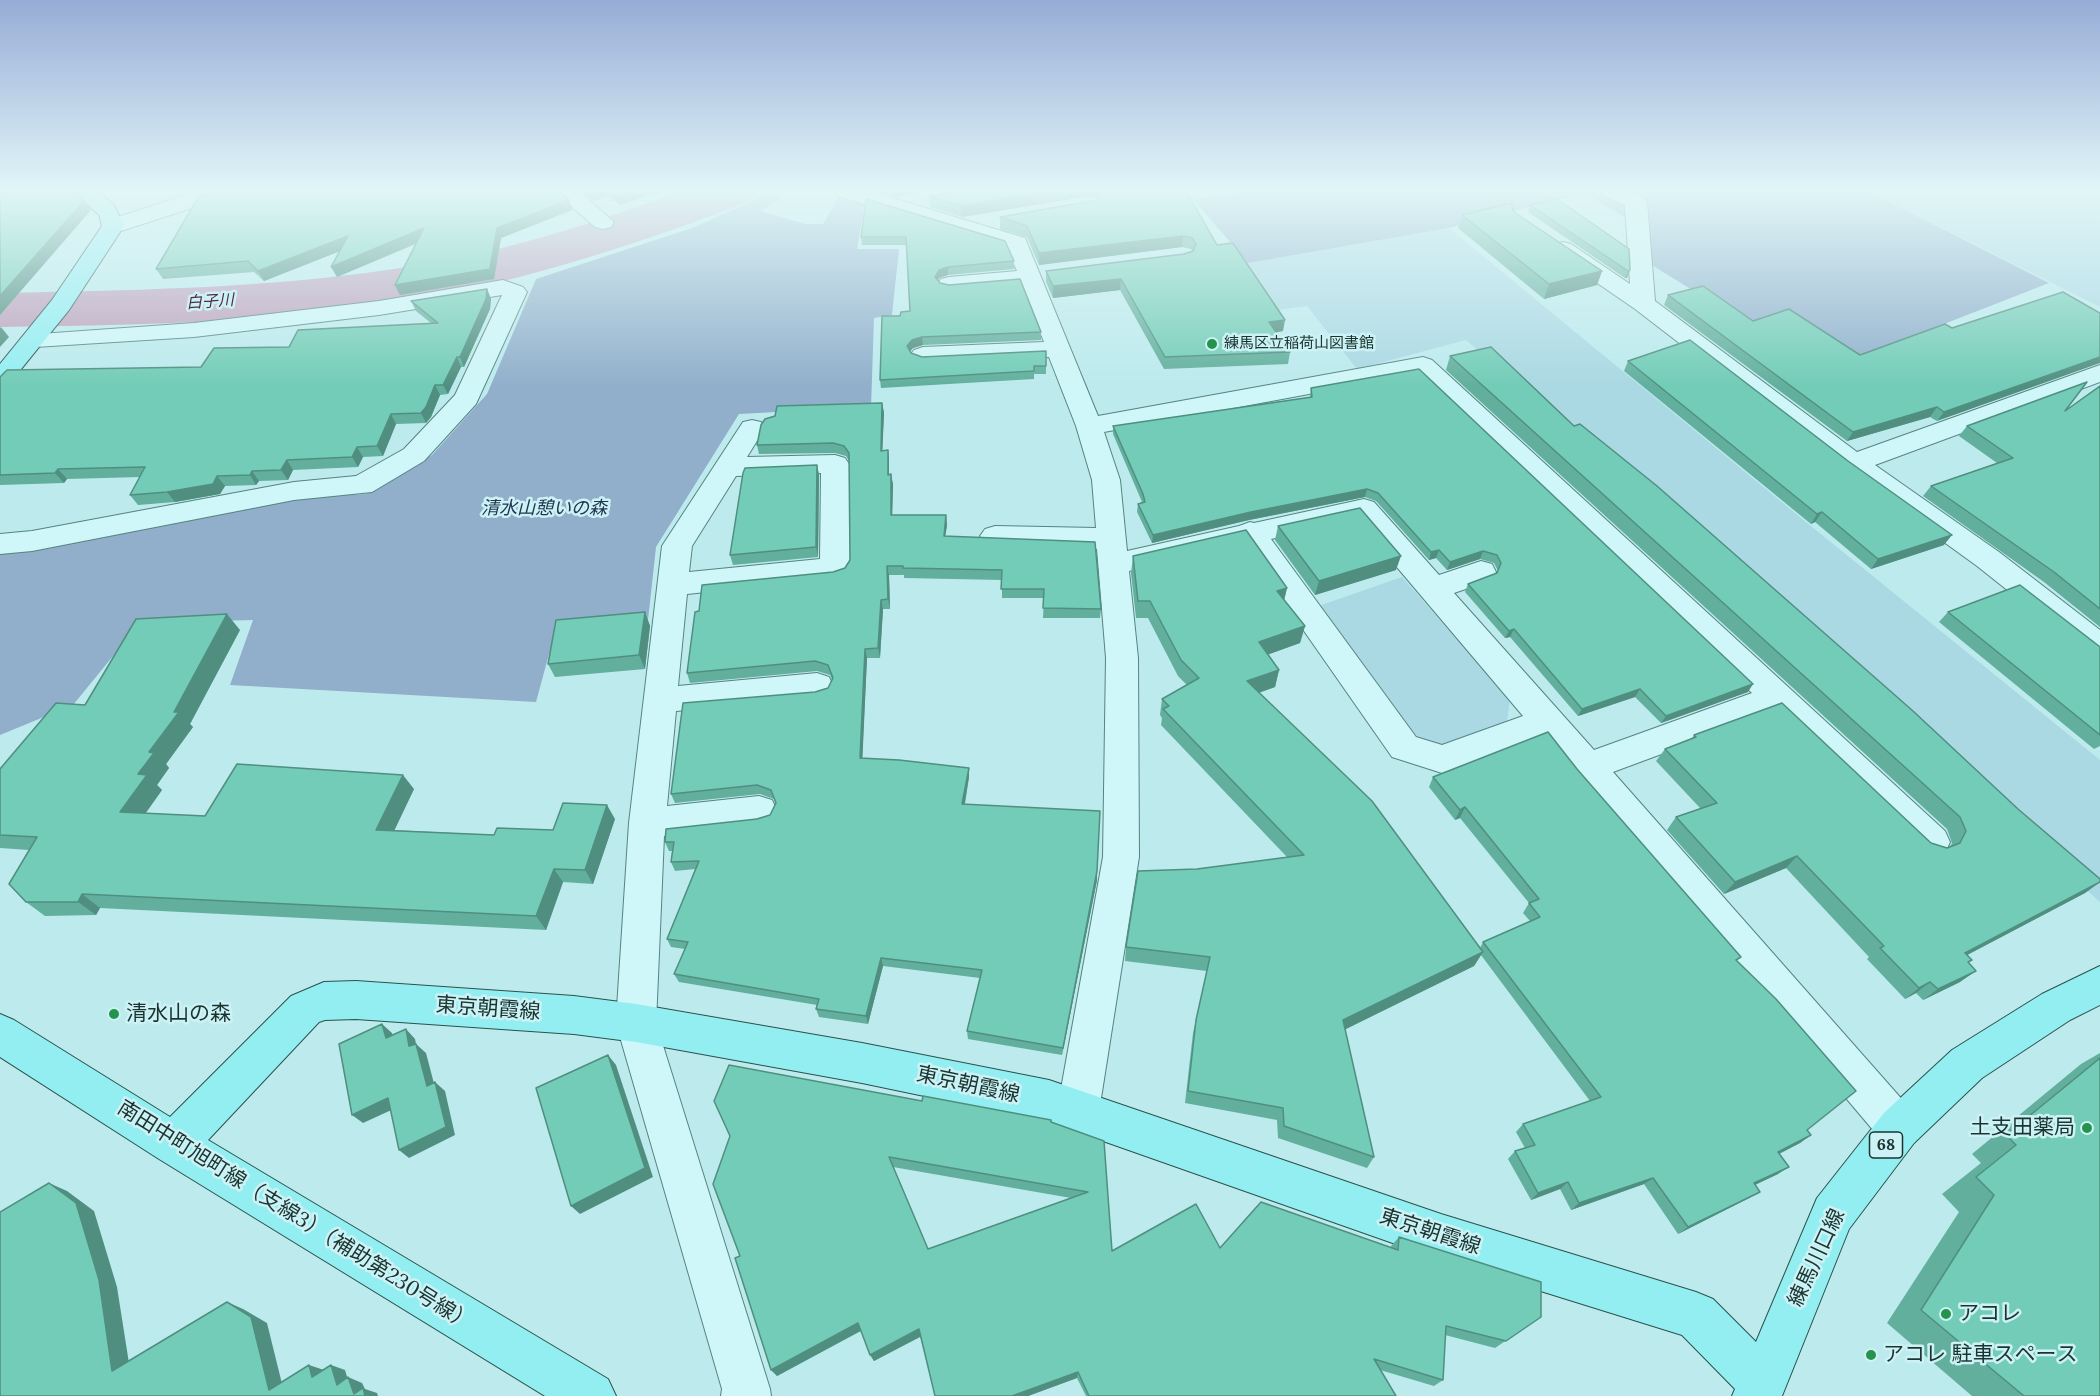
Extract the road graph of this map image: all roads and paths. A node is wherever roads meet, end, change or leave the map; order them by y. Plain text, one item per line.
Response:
1 (94, 256) edge
2 (1026, 256) edge
3 (1573, 256) edge
4 (1640, 256) edge
5 (1038, 274) junction
6 (949, 284) edge
7 (1643, 304) junction
8 (43, 330) junction
9 (1059, 349) junction
10 (923, 355) edge
11 (2100, 373) edge
12 (0, 379) edge
13 (1089, 426) junction
14 (752, 428) dead end
15 (1853, 463) junction
16 (727, 467) junction
17 (1250, 532) junction
18 (995, 536) edge
19 (0, 544) edge
20 (1112, 551) junction
21 (1481, 572) dead end
22 (672, 585) junction
23 (1432, 589) junction
24 (2100, 647) edge
25 (817, 686) dead end
26 (1776, 698) junction
27 (660, 700) junction
28 (1546, 722) junction
29 (1586, 768) junction
30 (759, 811) dead end
31 (647, 822) junction
32 (1932, 842) edge
33 (2100, 984) edge
34 (636, 1023) junction
35 (0, 1034) edge
36 (1077, 1111) junction
37 (1899, 1128) junction
38 (174, 1144) junction
39 (1766, 1392) edge
40 (591, 1396) edge
41 (746, 1396) edge

1 - 8 main road
2 - 5 street
3 - 7 street
4 - 7 street
5 - 6 street
5 - 9 street
7 - 15 street
8 - 12 main road
8 - 19 street
9 - 10 street
9 - 13 street
11 - 15 street
13 - 20 street
13 - 26 street
14 - 16 street
15 - 24 street
16 - 22 street
16 - 22 street
17 - 20 street
17 - 23 street
17 - 28 street
18 - 20 street
20 - 36 street
21 - 23 street
22 - 27 street
23 - 28 street
25 - 27 street
26 - 29 street
26 - 32 street
27 - 31 street
28 - 29 street
29 - 37 street
30 - 31 street
31 - 34 street
33 - 37 main road, 練馬川口線 / 68
34 - 36 main road, 東京朝霞線
34 - 38 main road, 東京朝霞線
34 - 41 street
35 - 38 main road, 南田中町旭町線（支線3）（補助第230号線）
36 - 39 main road, 東京朝霞線
37 - 39 main road, 練馬川口線 / 68
38 - 40 main road, 南田中町旭町線（支線3）（補助第230号線）

